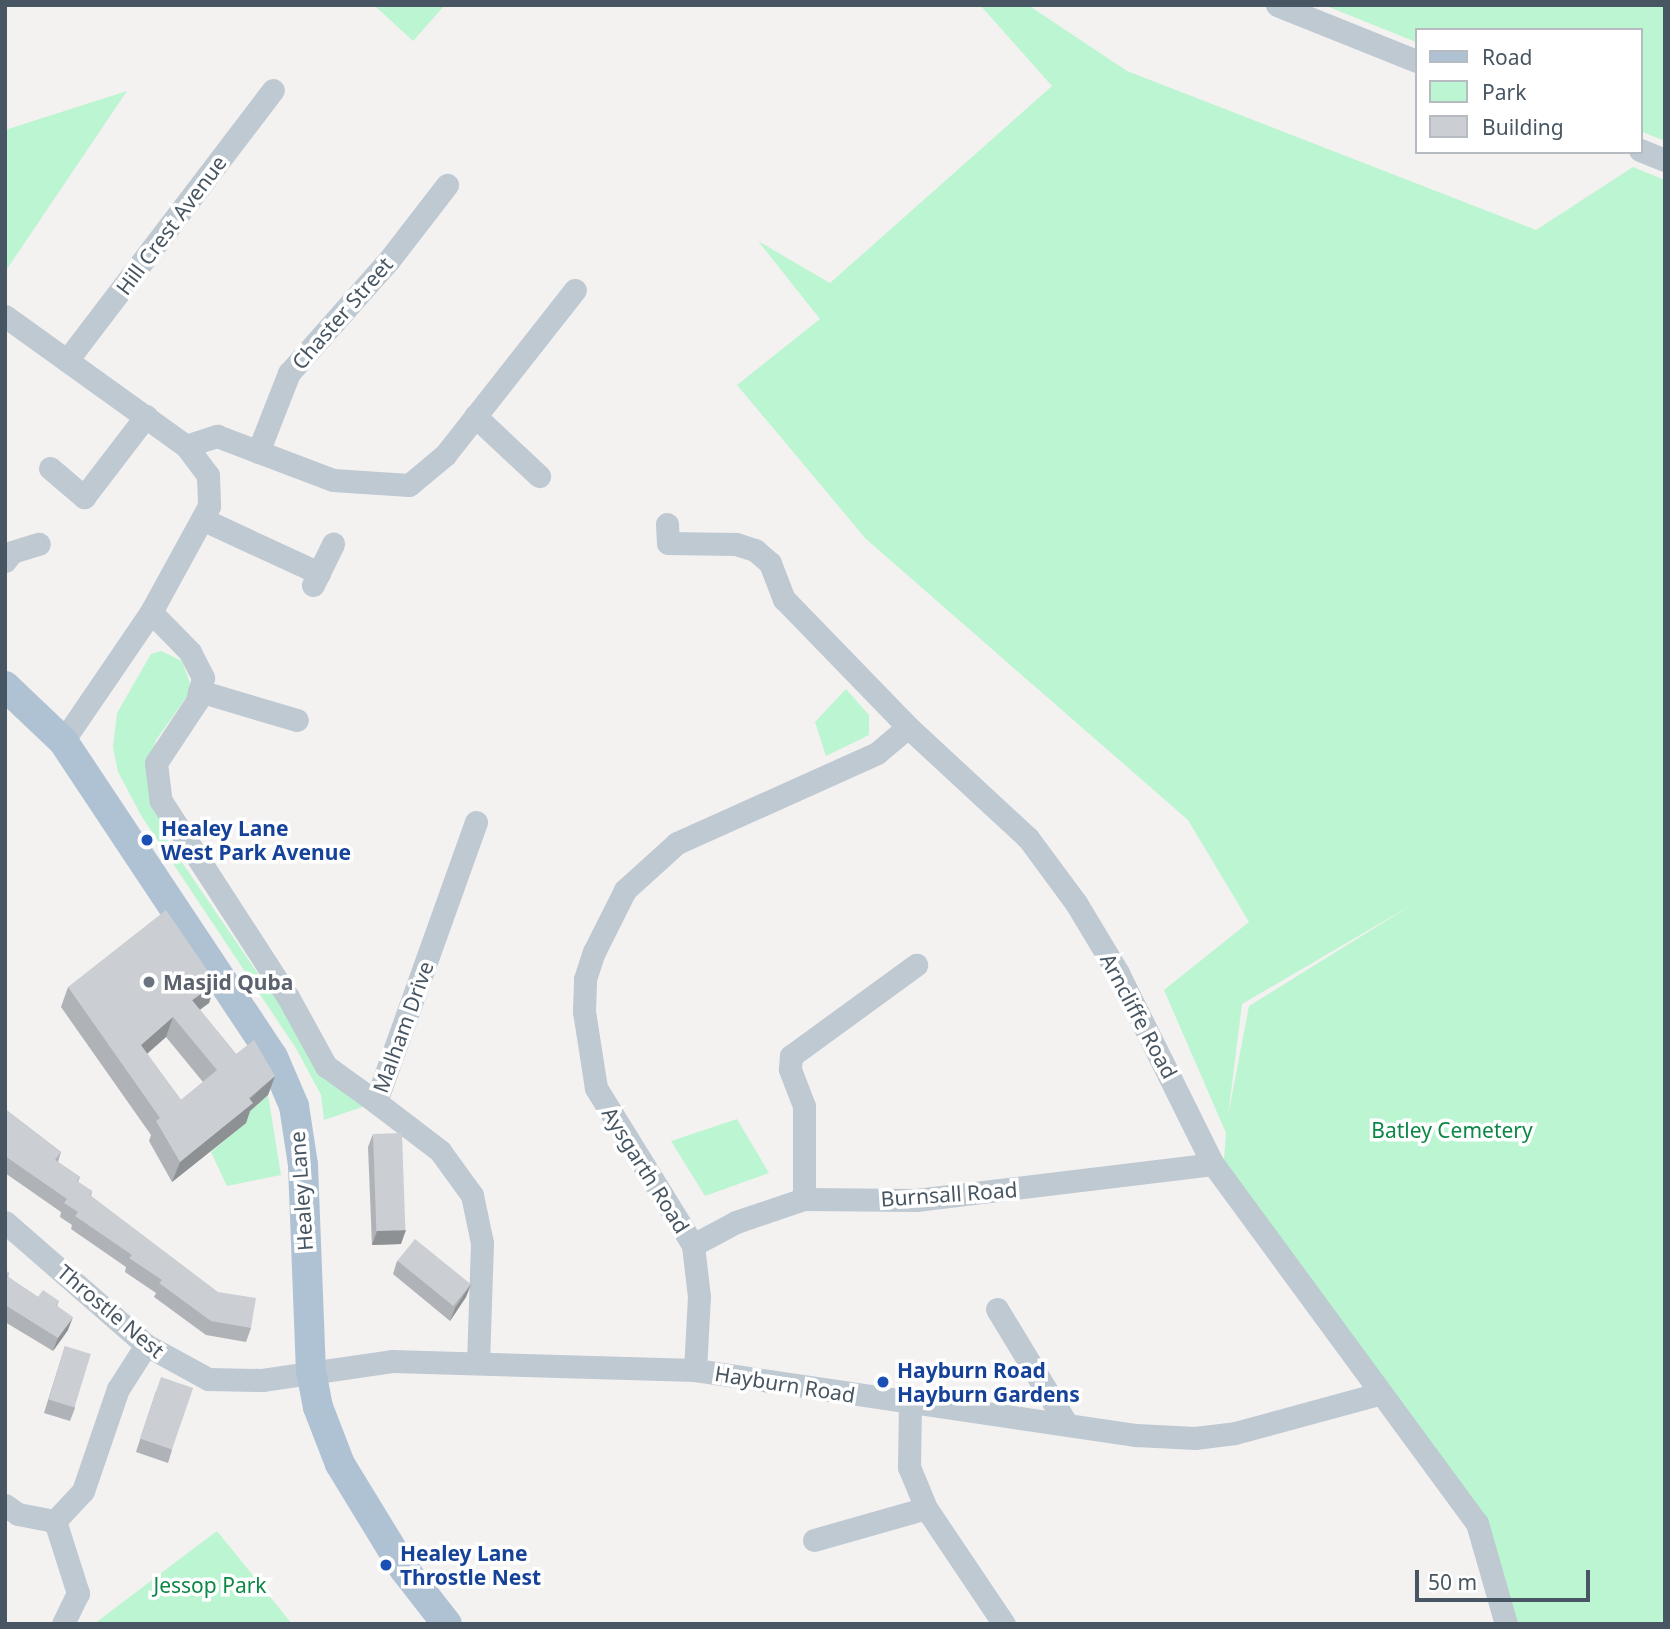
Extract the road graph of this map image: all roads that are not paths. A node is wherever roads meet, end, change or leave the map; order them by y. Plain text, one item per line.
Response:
1 (1277, 5) edge
2 (1414, 60) edge
3 (273, 90) dead end
4 (1642, 151) edge
5 (1665, 160) edge
6 (447, 185) dead end
7 (575, 290) dead end
8 (5, 316) edge
9 (68, 359) junction
10 (146, 416) junction
11 (475, 416) junction
12 (186, 446) junction
13 (258, 452) junction
14 (50, 468) dead end
15 (539, 476) dead end
16 (202, 519) junction
17 (667, 524) dead end
18 (39, 544) dead end
19 (333, 544) dead end
20 (5, 561) edge
21 (151, 612) junction
22 (5, 686) edge
23 (199, 691) junction
24 (297, 720) dead end
25 (908, 727) junction
26 (63, 741) junction
27 (476, 822) dead end
28 (916, 965) dead end
29 (376, 1102) junction
30 (1213, 1164) junction
31 (804, 1199) junction
32 (5, 1222) edge
33 (693, 1245) junction
34 (997, 1309) dead end
35 (146, 1345) junction
36 (478, 1363) junction
37 (695, 1370) junction
38 (311, 1371) junction
39 (1379, 1394) junction
40 (910, 1403) junction
41 (1066, 1423) junction
42 (5, 1505) edge
43 (926, 1508) junction
44 (55, 1521) junction
45 (814, 1540) dead end
46 (63, 1624) edge
47 (447, 1624) edge
48 (1004, 1624) edge
49 (1506, 1624) edge

1 - 2 street
3 - 9 street, Hill Crest Avenue
4 - 5 street
6 - 13 street, Chaster Street
7 - 11 street
8 - 9 street
9 - 10 street
10 - 12 street
10 - 14 street
11 - 13 street
11 - 15 street
12 - 13 street
12 - 16 street
16 - 19 street
16 - 21 street
17 - 25 street, Arncliffe Road
18 - 20 street
21 - 23 street
21 - 26 street
22 - 26 main road, Healey Lane
23 - 24 street
23 - 29 street
25 - 30 street, Arncliffe Road
25 - 33 street, Aysgarth Road
26 - 38 main road, Healey Lane
27 - 29 street, Malham Drive
28 - 31 street
29 - 36 street, Malham Drive
30 - 31 street, Burnsall Road
30 - 39 street, Arncliffe Road
31 - 33 street, Burnsall Road
32 - 35 street, Throstle Nest
33 - 37 street, Aysgarth Road
34 - 41 street
35 - 38 street, Throstle Nest
35 - 44 street
36 - 37 street, Hayburn Road
36 - 38 street, Hayburn Road
37 - 40 street, Hayburn Road
38 - 47 main road, Healey Lane
39 - 41 street, Hayburn Road
39 - 49 street, Arncliffe Road
40 - 41 street, Hayburn Road
40 - 43 street
42 - 44 street
43 - 45 street
43 - 48 street
44 - 46 street

